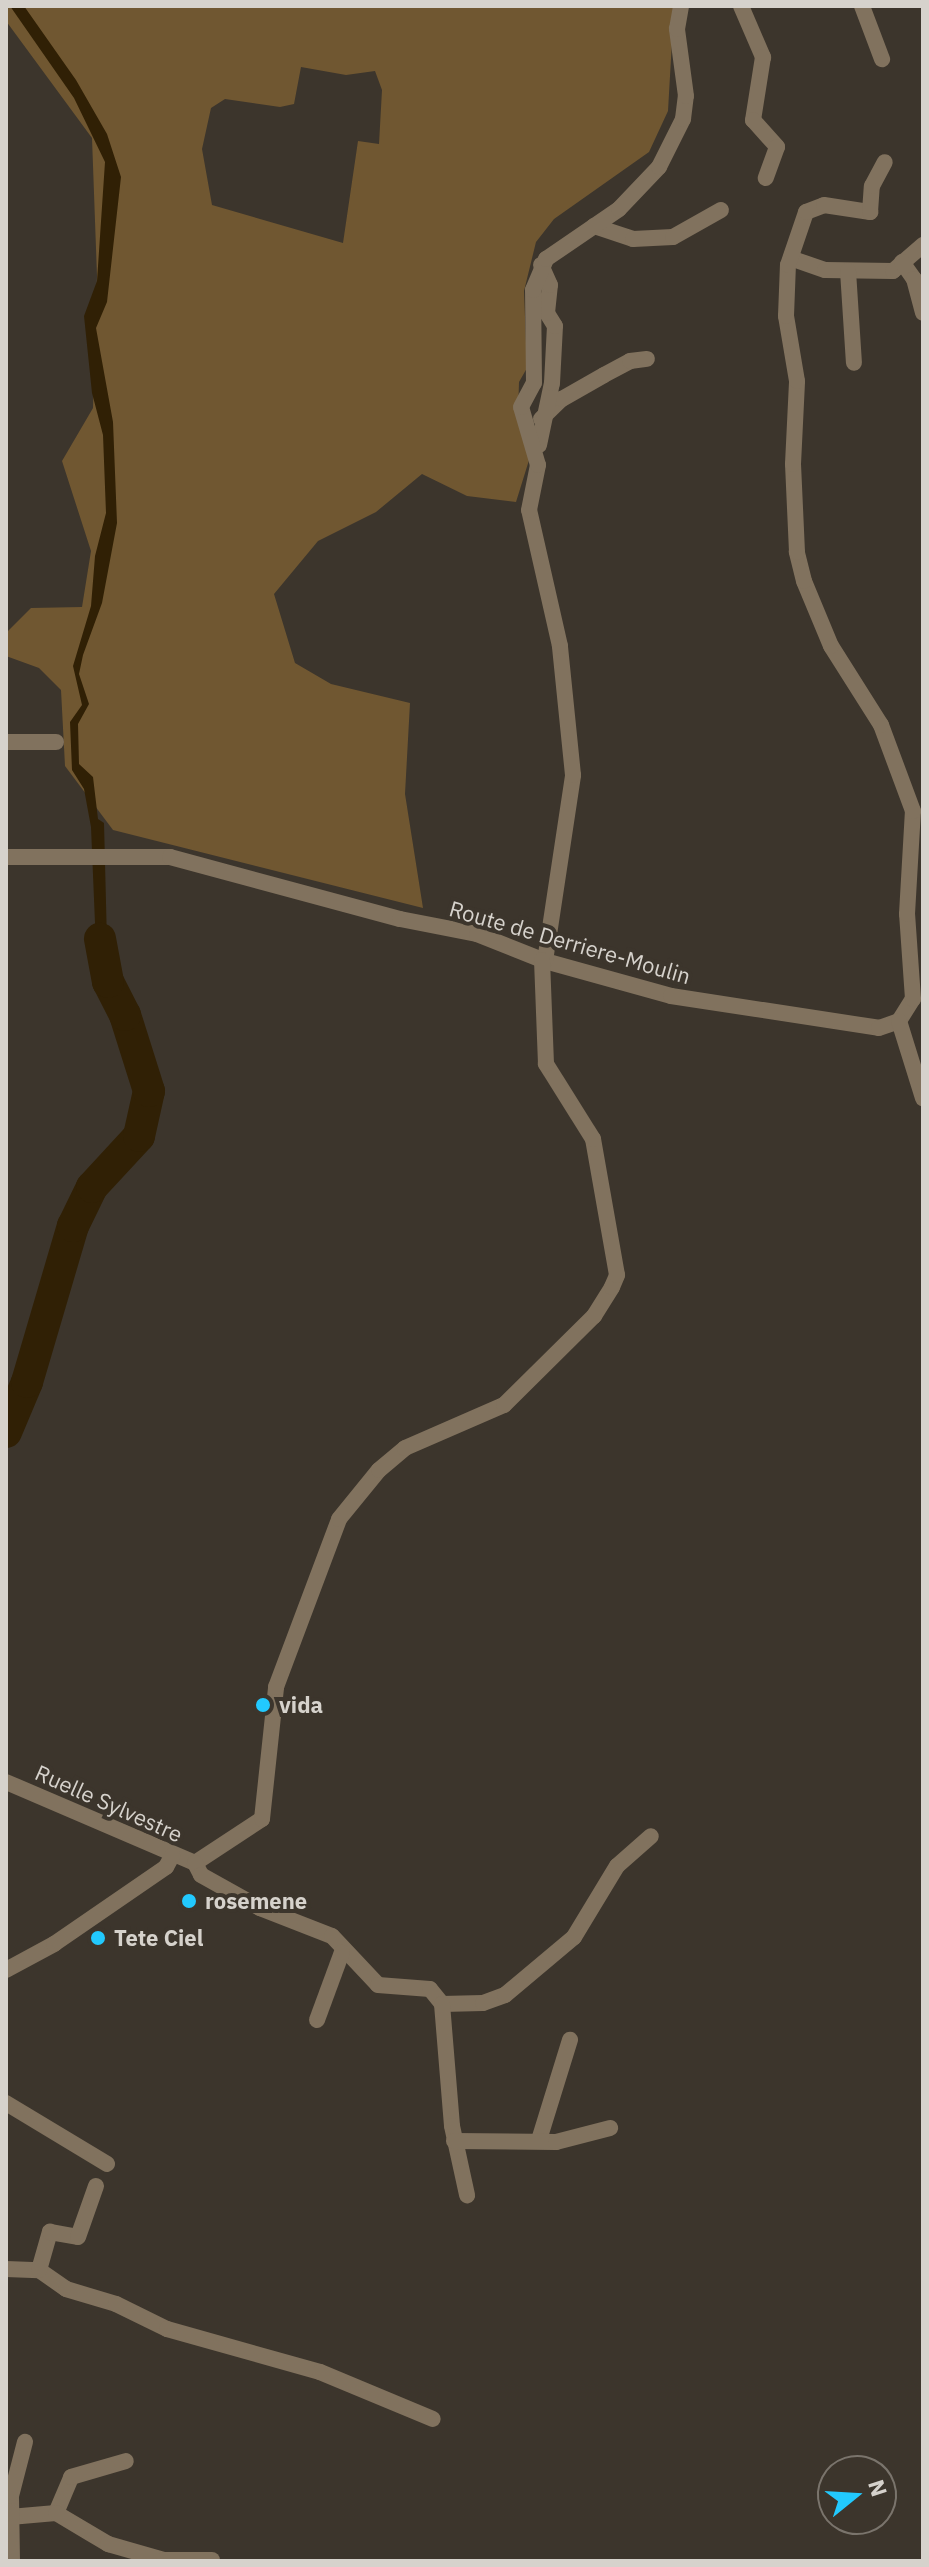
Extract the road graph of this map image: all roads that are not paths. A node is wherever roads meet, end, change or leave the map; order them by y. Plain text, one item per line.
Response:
1 (681, 6) edge
2 (741, 6) edge
3 (862, 6) edge
4 (882, 59) dead end
5 (885, 162) dead end
6 (766, 178) dead end
7 (721, 210) dead end
8 (594, 226) junction
9 (923, 245) edge
10 (793, 259) junction
11 (902, 262) junction
12 (541, 265) junction
13 (848, 271) junction
14 (923, 313) edge
15 (647, 359) dead end
16 (854, 363) dead end
17 (540, 421) junction
18 (536, 454) junction
19 (6, 742) edge
20 (56, 742) dead end
21 (6, 857) edge
22 (544, 961) junction
23 (899, 1021) junction
24 (923, 1098) edge
25 (6, 1782) edge
26 (651, 1836) dead end
27 (172, 1856) junction
28 (195, 1863) junction
29 (342, 1952) junction
30 (6, 1970) edge
31 (442, 2004) junction
32 (317, 2020) dead end
33 (570, 2040) dead end
34 (6, 2103) edge
35 (610, 2128) dead end
36 (539, 2140) junction
37 (454, 2141) junction
38 (107, 2164) dead end
39 (96, 2186) dead end
40 (467, 2195) dead end
41 (6, 2269) edge
42 (39, 2270) junction
43 (433, 2419) dead end
44 (25, 2442) dead end
45 (126, 2461) dead end
46 (56, 2513) junction
47 (10, 2517) junction
48 (212, 2560) edge
49 (12, 2561) edge

1 - 8 street
2 - 6 street
3 - 4 street
5 - 10 street
7 - 8 street
8 - 12 street
9 - 11 street
10 - 13 street
10 - 23 street
11 - 13 street
11 - 14 street
12 - 17 street
12 - 18 street
13 - 16 street
15 - 17 street
17 - 18 street
18 - 22 street
19 - 20 street
21 - 22 street, Route de Derriere-Moulin
22 - 23 street, Route de Derriere-Moulin
22 - 28 street
23 - 24 street
25 - 27 street, Ruelle Sylvestre
26 - 31 street
27 - 28 street, Ruelle Sylvestre
27 - 30 street
28 - 29 street
29 - 31 street
29 - 32 street
31 - 37 street
33 - 36 street
34 - 38 street
35 - 36 street
36 - 37 street
37 - 40 street
39 - 42 street
41 - 42 street
42 - 43 street
44 - 47 street
45 - 46 street
46 - 47 street
46 - 48 street
47 - 49 street

